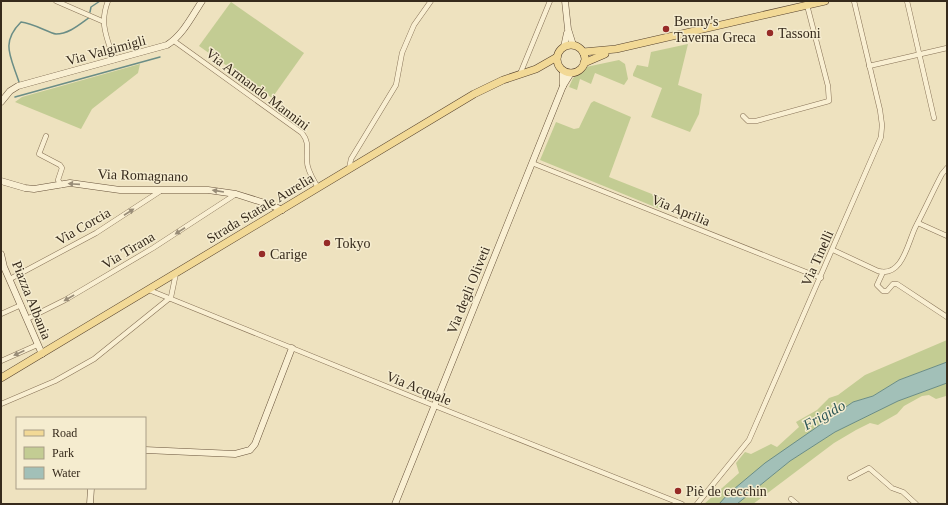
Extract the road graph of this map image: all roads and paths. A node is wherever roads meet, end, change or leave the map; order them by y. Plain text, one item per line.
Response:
1 (56, 1) edge
2 (108, 1) edge
3 (202, 1) edge
4 (431, 1) edge
5 (550, 1) edge
6 (565, 1) edge
7 (822, 1) edge
8 (854, 1) edge
9 (907, 1) edge
10 (807, 5) junction
11 (102, 21) junction
12 (568, 29) junction
13 (174, 41) junction
14 (573, 45) junction
15 (564, 47) junction
16 (947, 48) edge
17 (616, 50) junction
18 (583, 52) junction
19 (919, 54) junction
20 (557, 57) junction
21 (114, 60) junction
22 (584, 63) junction
23 (869, 66) junction
24 (536, 69) junction
25 (561, 69) junction
26 (571, 73) junction
27 (520, 74) junction
28 (563, 86) junction
29 (1, 102) edge
30 (743, 116) dead end
31 (934, 118) dead end
32 (46, 136) dead end
33 (532, 163) junction
34 (947, 168) edge
35 (349, 169) junction
36 (2, 183) edge
37 (61, 185) junction
38 (165, 188) junction
39 (318, 188) junction
40 (236, 194) junction
41 (282, 210) junction
42 (918, 223) junction
43 (947, 236) edge
44 (833, 250) junction
45 (1, 254) edge
46 (2, 267) edge
47 (883, 272) junction
48 (176, 273) junction
49 (821, 278) junction
50 (10, 280) junction
51 (150, 290) junction
52 (171, 297) junction
53 (21, 305) junction
54 (1, 314) edge
55 (947, 317) edge
56 (27, 319) junction
57 (37, 344) junction
58 (292, 348) junction
59 (42, 354) junction
60 (1, 361) edge
61 (1, 378) edge
62 (1, 404) edge
63 (435, 406) junction
64 (146, 450) edge
65 (850, 478) dead end
66 (91, 489) edge
67 (915, 498) dead end
68 (791, 499) dead end
69 (90, 504) edge
70 (395, 504) edge
71 (682, 504) edge
72 (697, 504) edge
73 (797, 504) edge
74 (916, 504) edge

1 - 11 street
2 - 11 street
3 - 13 street
4 - 35 street
5 - 27 street
6 - 12 street
7 - 10 main road
8 - 23 street, Via Tinelli
9 - 19 street
10 - 17 main road
10 - 30 street
11 - 21 street
12 - 14 street
12 - 15 street
13 - 21 street, Via Valgimigli
13 - 39 street, Via Armando Mannini
14 - 15 main road
14 - 18 main road
15 - 20 main road, Strada Statale Aurelia
16 - 19 street
17 - 18 main road
17 - 22 main road
18 - 22 main road
19 - 23 street
19 - 31 street
20 - 24 main road, Strada Statale Aurelia
20 - 25 main road
21 - 29 street, Via Valgimigli
22 - 26 main road
23 - 44 street, Via Tinelli
24 - 25 main road, Strada Statale Aurelia
24 - 27 main road, Strada Statale Aurelia
25 - 26 main road, Strada Statale Aurelia
25 - 28 street, Via degli Oliveti
26 - 28 street, Via degli Oliveti
27 - 35 main road, Strada Statale Aurelia
28 - 33 street, Via degli Oliveti
32 - 37 street
33 - 49 street, Via Aprilia
33 - 63 street, Via degli Oliveti
34 - 42 street
35 - 39 main road, Strada Statale Aurelia
36 - 37 street, Via Romagnano
38 -> 37 street, Via Romagnano
40 -> 38 street, Via Romagnano
50 -> 38 street, Via Corcia
39 - 41 main road, Strada Statale Aurelia
40 - 41 street, Via Romagnano
40 -> 56 street, Via Tirana
41 - 48 main road, Strada Statale Aurelia
42 - 43 street
42 - 47 street
44 - 47 street
44 - 49 street, Via Tinelli
45 - 46 street, Piazza Albania
46 - 50 street, Piazza Albania
47 - 55 street
48 - 51 main road, Strada Statale Aurelia
48 - 52 street
49 - 72 street, Via Tinelli
50 - 53 street, Piazza Albania
51 - 52 street, Via Acquale
51 - 59 main road, Strada Statale Aurelia
52 - 58 street, Via Acquale
52 - 62 street
53 - 54 street
53 - 56 street, Piazza Albania
56 - 57 street, Piazza Albania
57 - 59 street, Piazza Albania
57 -> 60 street
58 - 63 street, Via Acquale
58 - 64 street
59 - 61 main road, Strada Statale Aurelia
63 - 70 street, Via degli Oliveti
63 - 71 street, Via Acquale
65 - 74 street
66 - 69 street
67 - 74 street
68 - 73 street

